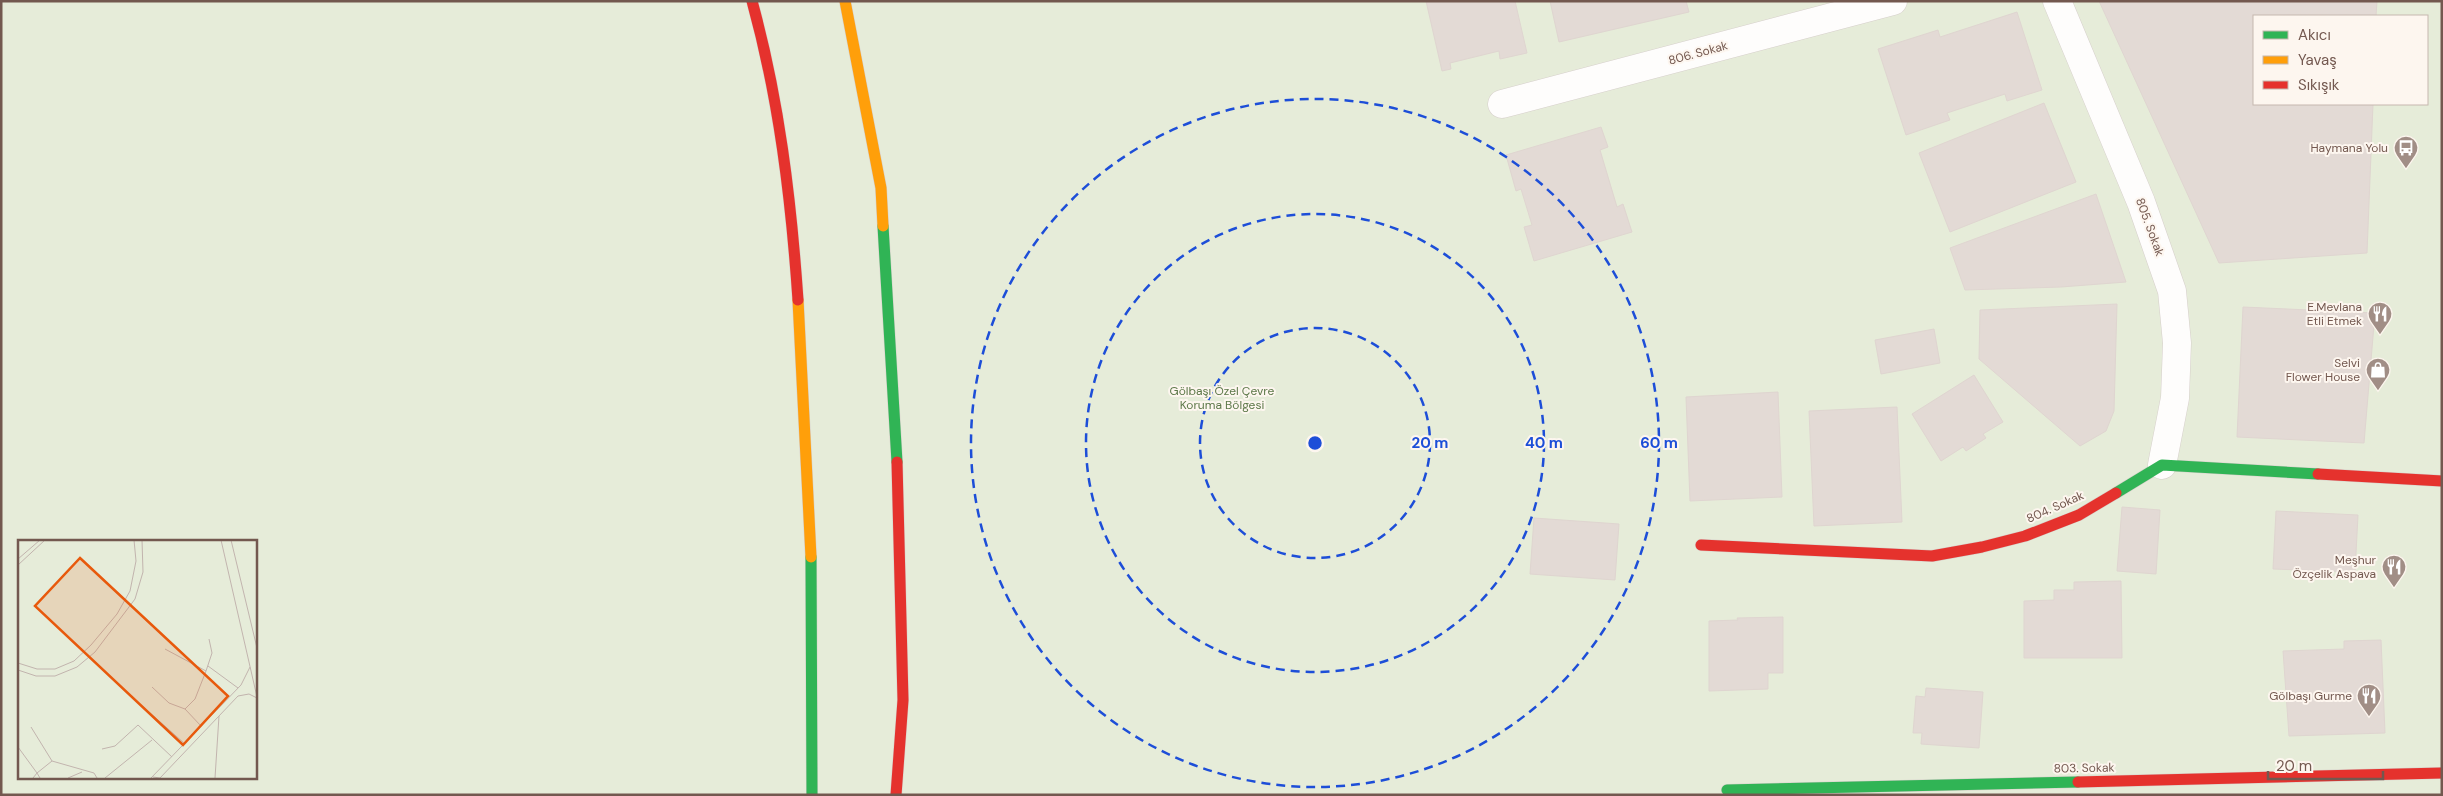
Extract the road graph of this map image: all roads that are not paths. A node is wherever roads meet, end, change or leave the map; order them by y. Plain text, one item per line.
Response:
1 (752, 1) edge
2 (845, 1) edge
3 (1894, 1) edge
4 (2057, 1) edge
5 (1502, 104) dead end
6 (2162, 465) junction
7 (2442, 481) edge
8 (1701, 544) dead end
9 (2442, 773) edge
10 (1727, 790) dead end
11 (812, 795) edge
12 (896, 795) edge

1 - 11 main road
2 - 12 main road
3 - 5 street, 806. Sokak
4 - 6 street, 805. Sokak
6 - 7 main road
6 - 8 main road, 804. Sokak
9 - 10 main road, 803. Sokak

